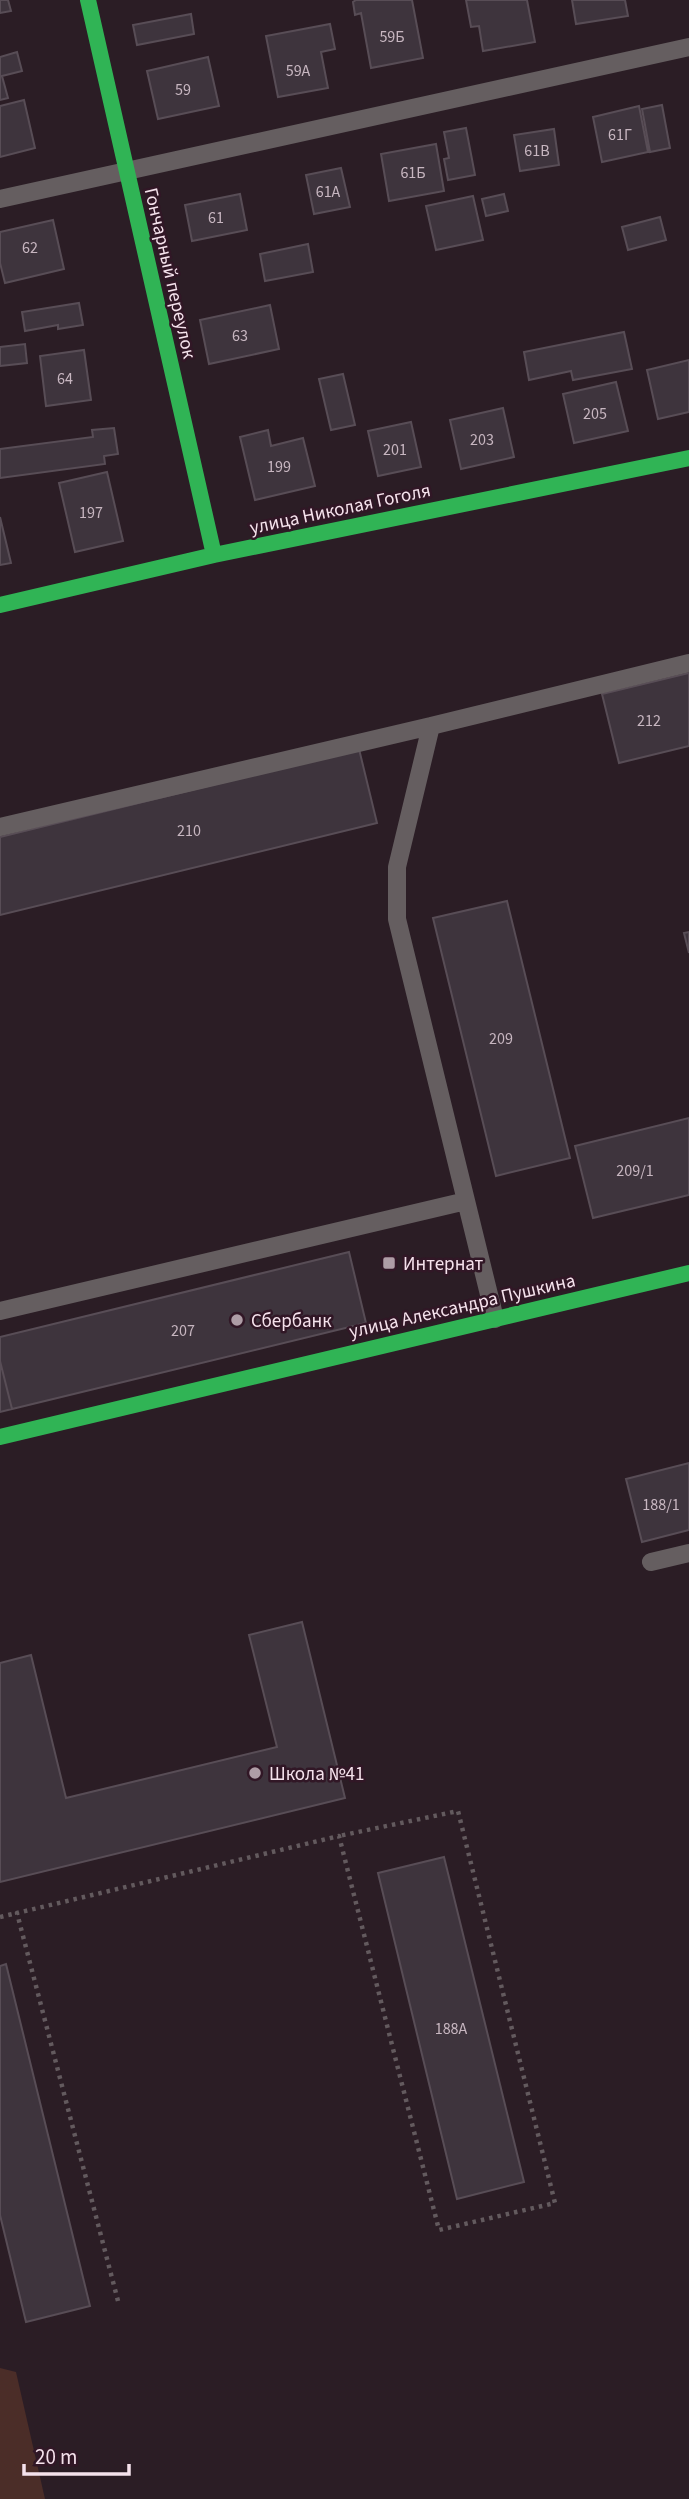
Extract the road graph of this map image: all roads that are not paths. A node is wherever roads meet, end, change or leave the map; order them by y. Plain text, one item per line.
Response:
1 (88, 0) edge
2 (689, 47) edge
3 (127, 172) junction
4 (0, 199) edge
5 (689, 458) edge
6 (214, 555) junction
7 (0, 605) edge
8 (689, 663) edge
9 (431, 726) junction
10 (0, 827) edge
11 (466, 1202) junction
12 (689, 1273) edge
13 (0, 1311) edge
14 (495, 1319) junction
15 (0, 1437) edge
16 (689, 1553) edge
17 (651, 1562) dead end

1 - 3 street, Гончарный переулок
2 - 3 lane
3 - 4 lane
3 - 6 street, Гончарный переулок
5 - 6 street, улица Николая Гоголя
6 - 7 street, улица Николая Гоголя
8 - 9 lane
9 - 10 lane
9 - 11 lane
11 - 13 lane
11 - 14 lane
12 - 14 street, улица Александра Пушкина
14 - 15 street, улица Александра Пушкина
16 - 17 lane

